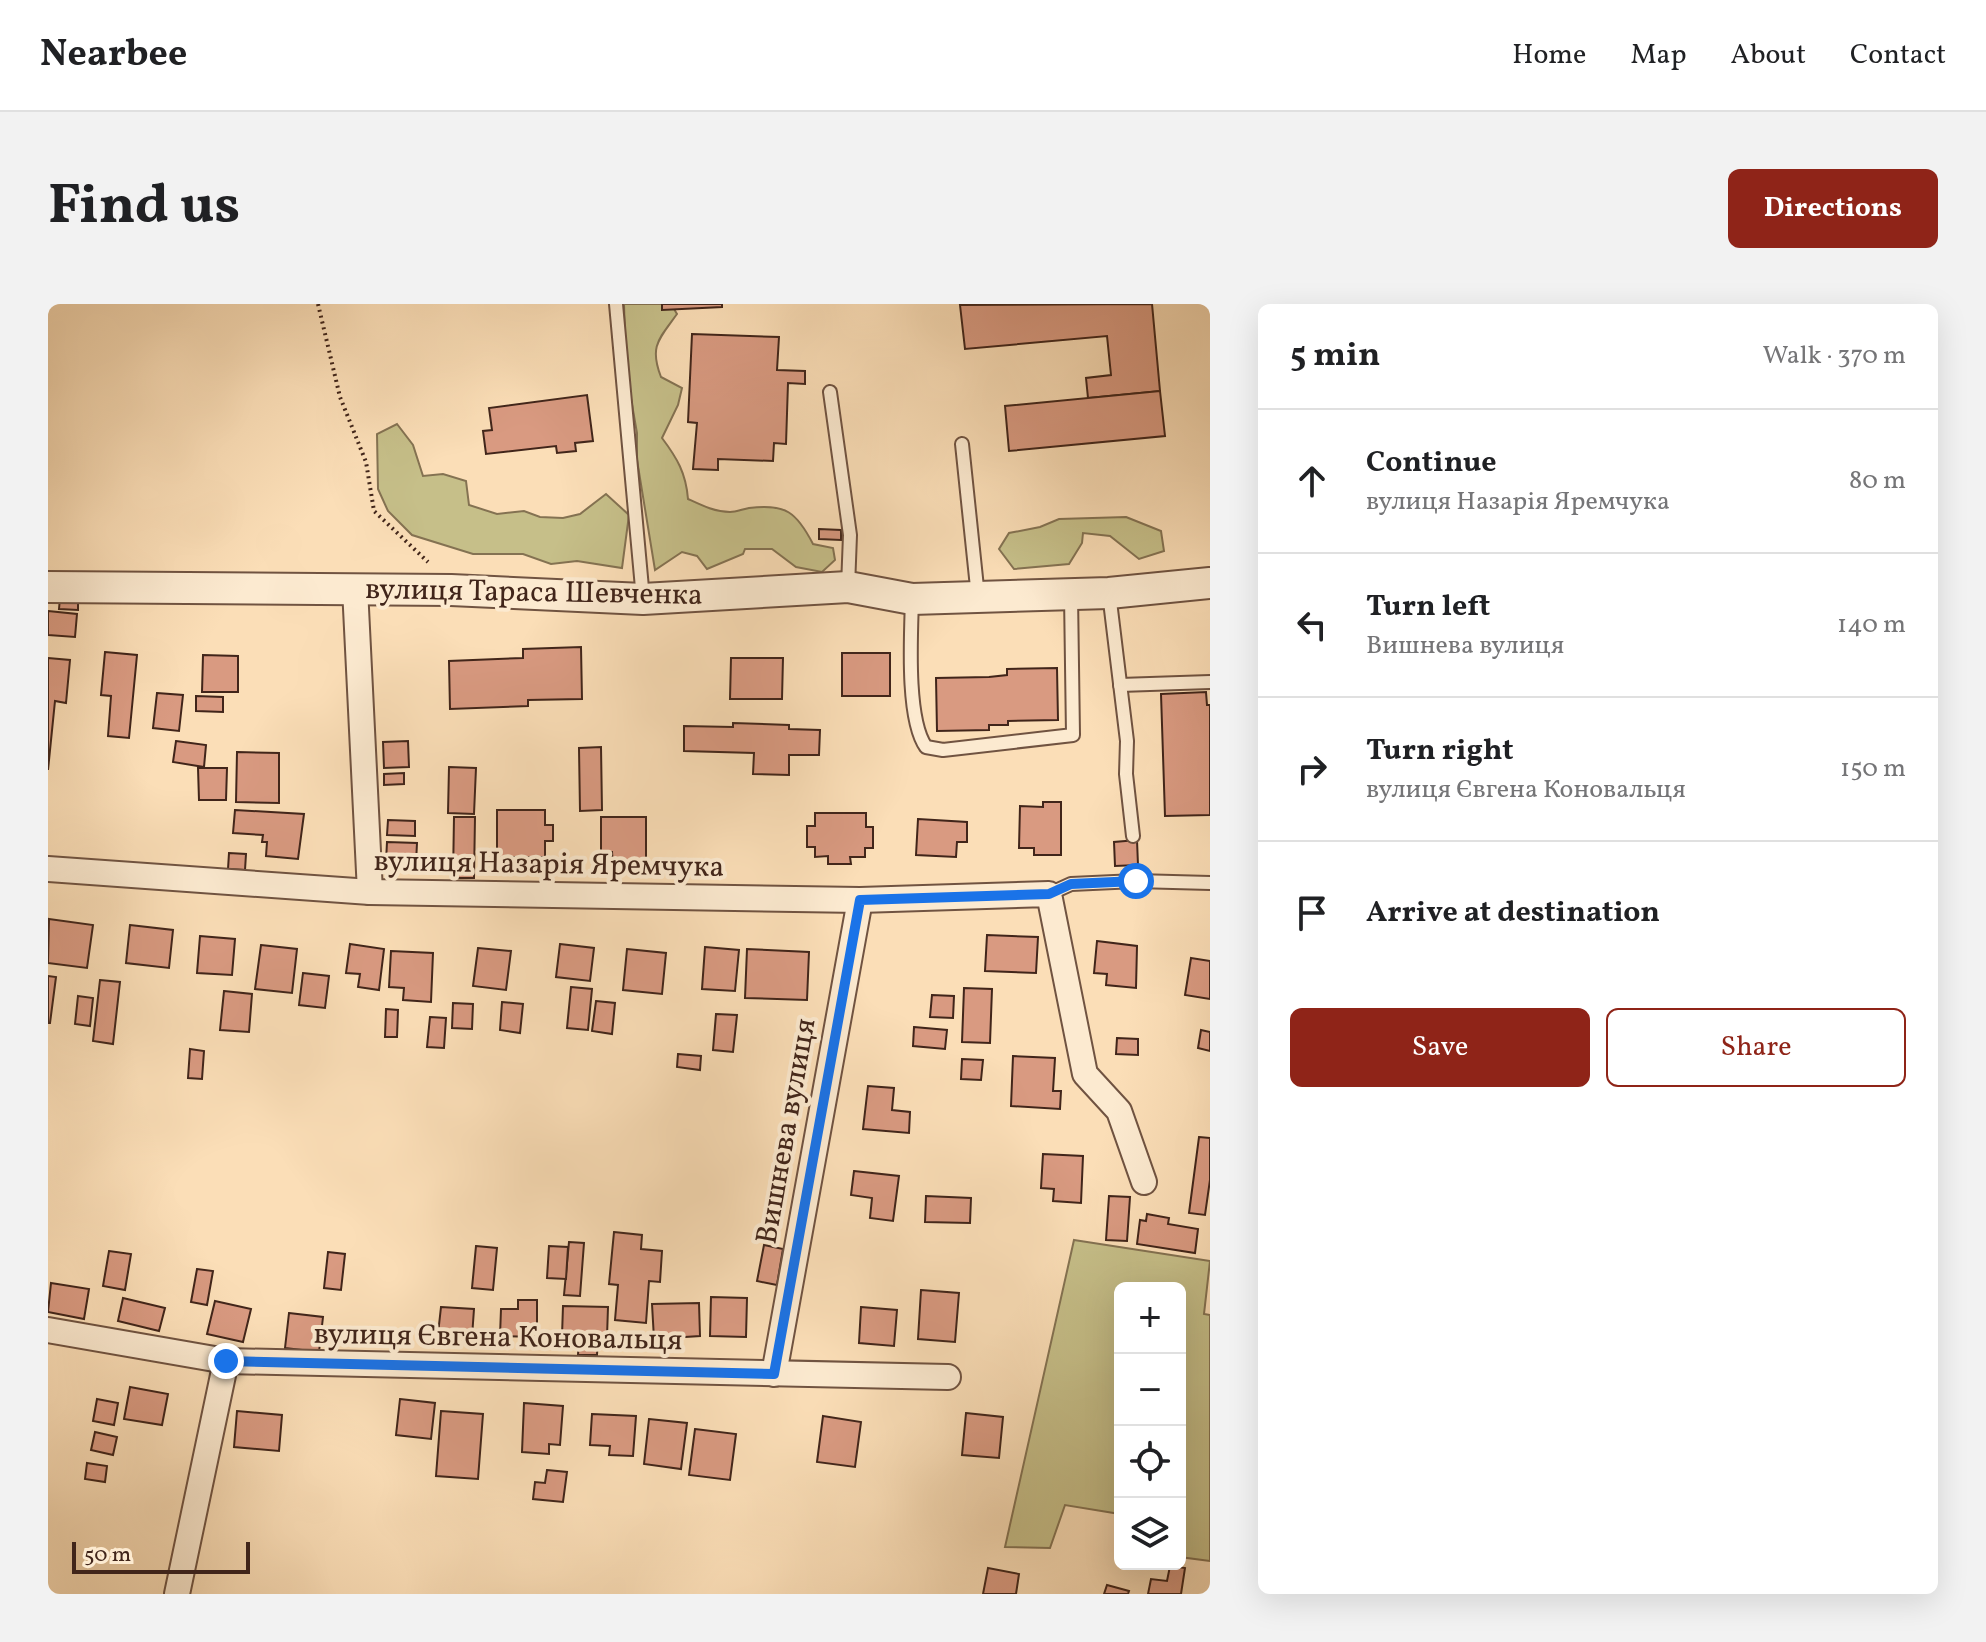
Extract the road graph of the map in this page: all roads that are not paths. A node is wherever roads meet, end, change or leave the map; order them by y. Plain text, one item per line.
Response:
1 (616, 304) edge
2 (830, 392) dead end
3 (962, 444) dead end
4 (1210, 583) edge
5 (48, 587) edge
6 (848, 587) junction
7 (355, 588) junction
8 (1109, 593) junction
9 (1071, 595) junction
10 (978, 597) junction
11 (643, 599) junction
12 (912, 599) junction
13 (1210, 682) edge
14 (1120, 685) junction
15 (1133, 836) dead end
16 (48, 869) edge
17 (1210, 883) edge
18 (370, 892) junction
19 (1049, 894) junction
20 (860, 900) junction
21 (1144, 1182) dead end
22 (48, 1330) edge
23 (226, 1361) junction
24 (774, 1374) junction
25 (948, 1377) dead end
26 (177, 1594) edge

1 - 11 lane
2 - 6 lane
3 - 10 lane
4 - 8 street, вулиця Тараса Шевченка
5 - 7 street, вулиця Тараса Шевченка
6 - 11 street, вулиця Тараса Шевченка
6 - 12 street, вулиця Тараса Шевченка
7 - 11 street, вулиця Тараса Шевченка
7 - 18 street
8 - 9 street, вулиця Тараса Шевченка
8 - 14 lane
9 - 10 street, вулиця Тараса Шевченка
9 - 12 lane
10 - 12 street, вулиця Тараса Шевченка
13 - 14 lane
14 - 15 lane
16 - 18 street, вулиця Назарія Яремчука
17 - 19 lane, вулиця Назарія Яремчука
18 - 20 street, вулиця Назарія Яремчука
19 - 20 street, вулиця Назарія Яремчука
19 - 21 street
20 - 24 street, Вишнева вулиця
22 - 23 street, вулиця Євгена Коновальця
23 - 24 street, вулиця Євгена Коновальця
23 - 26 street
24 - 25 street, вулиця Євгена Коновальця

